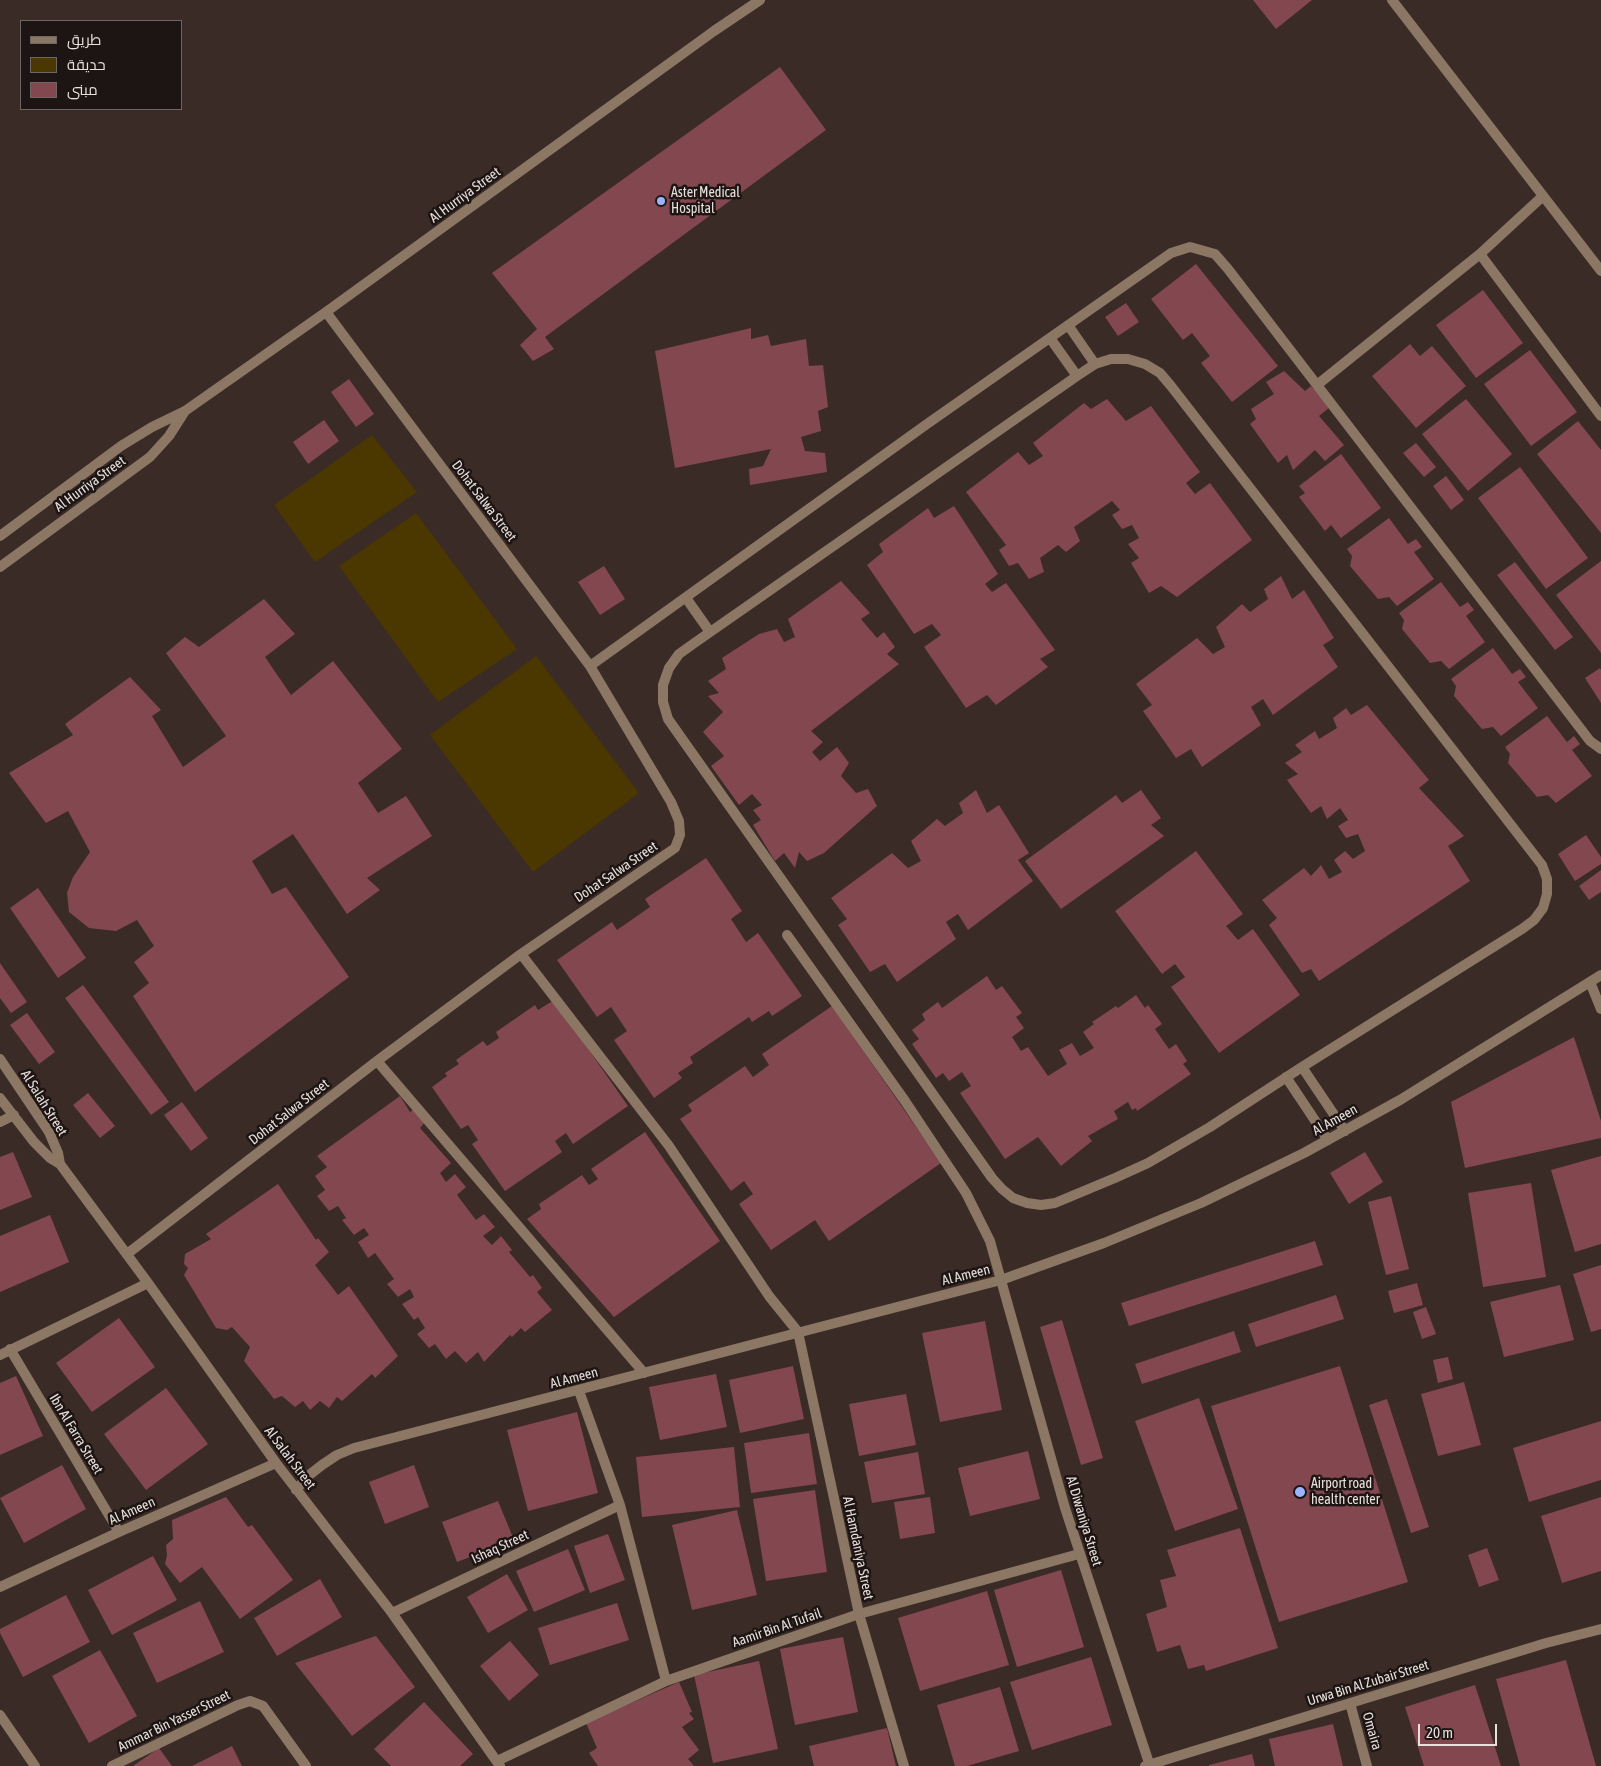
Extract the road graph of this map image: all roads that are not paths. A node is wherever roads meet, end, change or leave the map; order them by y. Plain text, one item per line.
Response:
1 (760, 0) edge
2 (1392, 0) edge
3 (1543, 196) junction
4 (1480, 254) junction
5 (1601, 271) edge
6 (326, 312) junction
7 (1068, 325) junction
8 (1050, 338) junction
9 (1095, 364) junction
10 (1077, 376) junction
11 (1317, 385) junction
12 (185, 411) junction
13 (1601, 416) edge
14 (0, 536) edge
15 (0, 567) edge
16 (686, 598) junction
17 (710, 632) junction
18 (590, 666) junction
19 (1601, 748) edge
20 (787, 936) dead end
21 (521, 954) junction
22 (1601, 975) edge
23 (1590, 982) junction
24 (1601, 1010) edge
25 (0, 1059) edge
26 (377, 1061) junction
27 (1302, 1067) junction
28 (1286, 1077) junction
29 (0, 1098) edge
30 (14, 1116) junction
31 (0, 1122) edge
32 (1345, 1131) junction
33 (1328, 1140) junction
34 (60, 1164) junction
35 (127, 1254) junction
36 (1001, 1280) junction
37 (148, 1283) junction
38 (798, 1332) junction
39 (10, 1350) junction
40 (0, 1354) edge
41 (644, 1374) junction
42 (579, 1391) junction
43 (276, 1463) junction
44 (296, 1490) junction
45 (620, 1506) junction
46 (119, 1532) junction
47 (1079, 1554) junction
48 (0, 1587) edge
49 (392, 1613) junction
50 (859, 1614) junction
51 (1601, 1629) edge
52 (666, 1681) junction
53 (1350, 1703) junction
54 (0, 1715) edge
55 (499, 1764) edge
56 (1148, 1765) edge
57 (36, 1766) edge
58 (112, 1766) edge
59 (306, 1766) edge
60 (904, 1766) edge
61 (1367, 1766) edge

1 - 6 street, Al Hurriya Street
2 - 3 street
3 - 4 street
3 - 5 street
4 - 11 street
4 - 13 street
6 - 12 street, Al Hurriya Street
6 - 18 street, Dohat Salwa Street
7 - 8 street
7 - 9 street
7 - 11 street
8 - 10 street
8 - 16 street
9 - 10 street
9 - 27 street
10 - 17 street
11 - 19 street
12 - 14 street, Al Hurriya Street
12 - 15 street, Al Hurriya Street
16 - 17 street
16 - 18 street
17 - 28 street
18 - 21 street, Dohat Salwa Street
20 - 36 street, Al Diwaniya Street
21 - 26 street, Dohat Salwa Street
21 - 38 street
22 - 23 street, Al Ameen
23 - 24 street
23 - 32 street, Al Ameen
25 - 34 street, Al Salah Street
26 - 35 street, Dohat Salwa Street
26 - 41 street
27 - 28 street
27 - 32 street
28 - 33 street
29 - 30 street, Al Salah Street
30 - 31 street
30 - 34 street, Al Salah Street
32 - 33 street, Al Ameen
33 - 36 street, Al Ameen
34 - 35 street, Al Salah Street
35 - 37 street, Al Salah Street
36 - 38 street, Al Ameen
36 - 47 street, Al Diwaniya Street
37 - 39 street
37 - 43 street, Al Salah Street
38 - 41 street, Al Ameen
38 - 50 street, Al Hamdaniya Street
39 - 40 street
39 - 46 street, Ibn Al Farra Street
41 - 42 street, Al Ameen
42 - 44 street, Al Ameen
42 - 45 street
43 - 44 street, Al Salah Street
43 - 46 street, Al Ameen
44 - 49 street, Al Salah Street
45 - 49 street, Ishaq Street
45 - 52 street
46 - 48 street, Al Ameen
47 - 50 street, Aamir Bin Al Tufail
47 - 56 street, Al Diwaniya Street
49 - 55 street, Al Salah Street
50 - 52 street, Aamir Bin Al Tufail
50 - 60 street, Al Hamdaniya Street
51 - 53 street, Urwa Bin Al Zubair Street
52 - 55 street, Aamir Bin Al Tufail
53 - 56 street, Urwa Bin Al Zubair Street
53 - 61 street, Omaira
54 - 57 street
58 - 59 street, Ammar Bin Yasser Street

